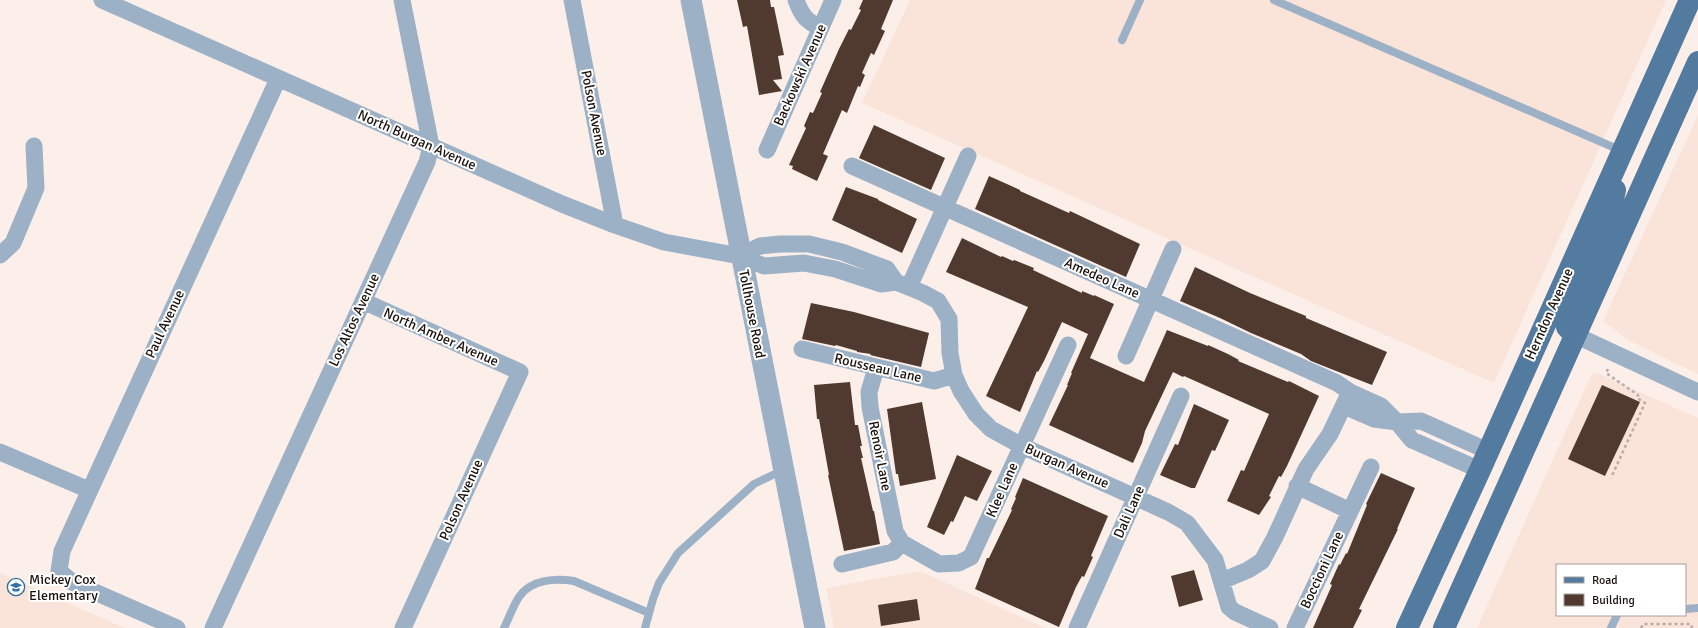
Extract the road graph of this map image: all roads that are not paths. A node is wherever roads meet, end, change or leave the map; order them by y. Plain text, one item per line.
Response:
1 (102, 0) edge
2 (402, 0) edge
3 (572, 0) edge
4 (691, 0) edge
5 (796, 0) edge
6 (833, 0) edge
7 (1140, 0) edge
8 (1274, 0) edge
9 (1690, 0) edge
10 (820, 28) junction
11 (1122, 40) dead end
12 (1698, 62) edge
13 (278, 79) junction
14 (34, 146) dead end
15 (431, 146) junction
16 (767, 150) dead end
17 (1623, 152) junction
18 (968, 156) dead end
19 (852, 166) dead end
20 (944, 208) junction
21 (615, 226) junction
22 (1173, 249) dead end
23 (0, 255) edge
24 (740, 256) junction
25 (852, 256) junction
26 (846, 272) junction
27 (902, 284) junction
28 (1151, 300) junction
29 (363, 301) junction
30 (1575, 335) junction
31 (1068, 345) dead end
32 (802, 349) dead end
33 (1126, 356) dead end
34 (876, 368) junction
35 (520, 372) joint
36 (954, 375) junction
37 (1698, 392) edge
38 (1181, 396) dead end
39 (1347, 399) junction
40 (1022, 446) junction
41 (0, 452) edge
42 (1484, 460) junction
43 (1371, 467) dead end
44 (783, 470) junction
45 (1297, 486) junction
46 (89, 490) junction
47 (1136, 497) junction
48 (1350, 511) junction
49 (902, 543) junction
50 (842, 564) dead end
51 (1222, 582) junction
52 (1698, 608) edge
53 (1686, 609) edge
54 (649, 614) junction
55 (1617, 616) edge
56 (177, 628) edge
57 (213, 628) edge
58 (403, 628) edge
59 (504, 628) edge
60 (645, 628) edge
61 (814, 628) edge
62 (1077, 628) edge
63 (1270, 628) edge
64 (1295, 628) edge
65 (1407, 628) edge
66 (1434, 628) edge
67 (1444, 628) edge
68 (1611, 628) edge

1 - 13 street, North Burgan Avenue
2 - 15 street, Los Altos Avenue
3 - 21 street, Polson Avenue
4 - 24 street, Tollhouse Road
5 - 10 street
6 - 10 street, Backowski Avenue
7 - 11 lane
8 - 17 lane
9 - 17 main road, Herndon Avenue
10 - 16 street, Backowski Avenue
12 - 30 main road
13 - 15 street, North Burgan Avenue
13 - 46 street, Paul Avenue
14 - 23 street
15 - 21 street, North Burgan Avenue
15 - 29 street, Los Altos Avenue
17 - 30 main road
17 - 42 main road, Herndon Avenue
18 - 20 street
19 - 20 street, Amedeo Lane
20 - 27 street
20 - 28 street, Amedeo Lane
21 - 24 street, North Burgan Avenue
22 - 28 street
24 - 25 street, Burgan Avenue
24 - 26 street, Burgan Avenue
24 - 44 street, Tollhouse Road
25 - 26 street
25 - 27 street, Burgan Avenue
26 - 27 street, Burgan Avenue
27 - 36 street, Burgan Avenue
28 - 33 street
28 - 39 street, Amedeo Lane
29 - 35 street, North Amber Avenue
29 - 57 street, Los Altos Avenue
30 - 37 street
30 - 67 main road
31 - 40 street, Klee Lane
32 - 34 street, Rousseau Lane
34 - 36 street, Rousseau Lane
34 - 49 street, Renoir Lane
35 - 58 street, Polson Avenue
36 - 40 street, Burgan Avenue
38 - 47 street, Dali Lane
39 - 42 street, Amedeo Lane
39 - 45 street
40 - 47 street, Burgan Avenue
40 - 49 street, Klee Lane
41 - 46 street
42 - 65 main road, Herndon Avenue
42 - 66 main road
43 - 48 street, Boccioni Lane
44 - 54 lane
44 - 61 street, Tollhouse Road
45 - 48 street
45 - 51 street
46 - 56 street, Paul Avenue
47 - 51 street, Burgan Avenue
47 - 62 street, Dali Lane
48 - 64 street, Boccioni Lane
49 - 50 street
51 - 63 street, Burgan Avenue
52 - 53 lane
54 - 59 lane
54 - 60 lane
55 - 68 lane

